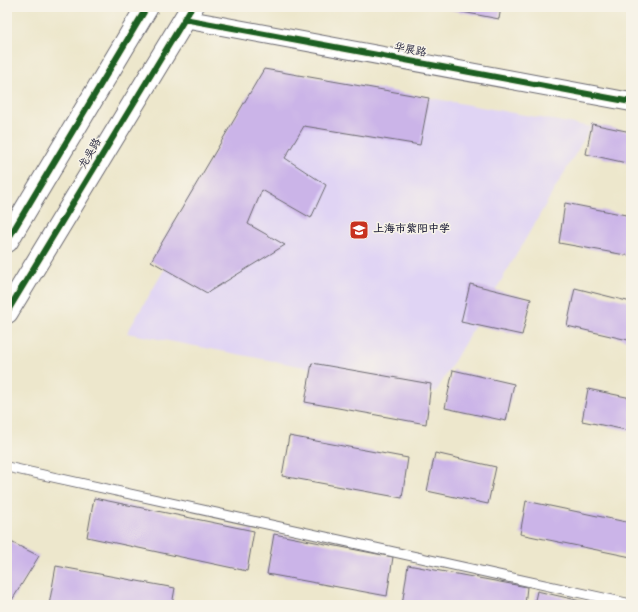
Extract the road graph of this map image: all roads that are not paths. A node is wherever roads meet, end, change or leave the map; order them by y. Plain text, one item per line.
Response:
1 (148, 7) edge
2 (188, 13) edge
3 (631, 102) edge
4 (7, 241) edge
5 (7, 312) edge
6 (7, 468) edge
7 (631, 604) edge

1 - 4 main road
2 - 3 street, 华展路
2 - 5 main road, 龙吴路
6 - 7 lane

